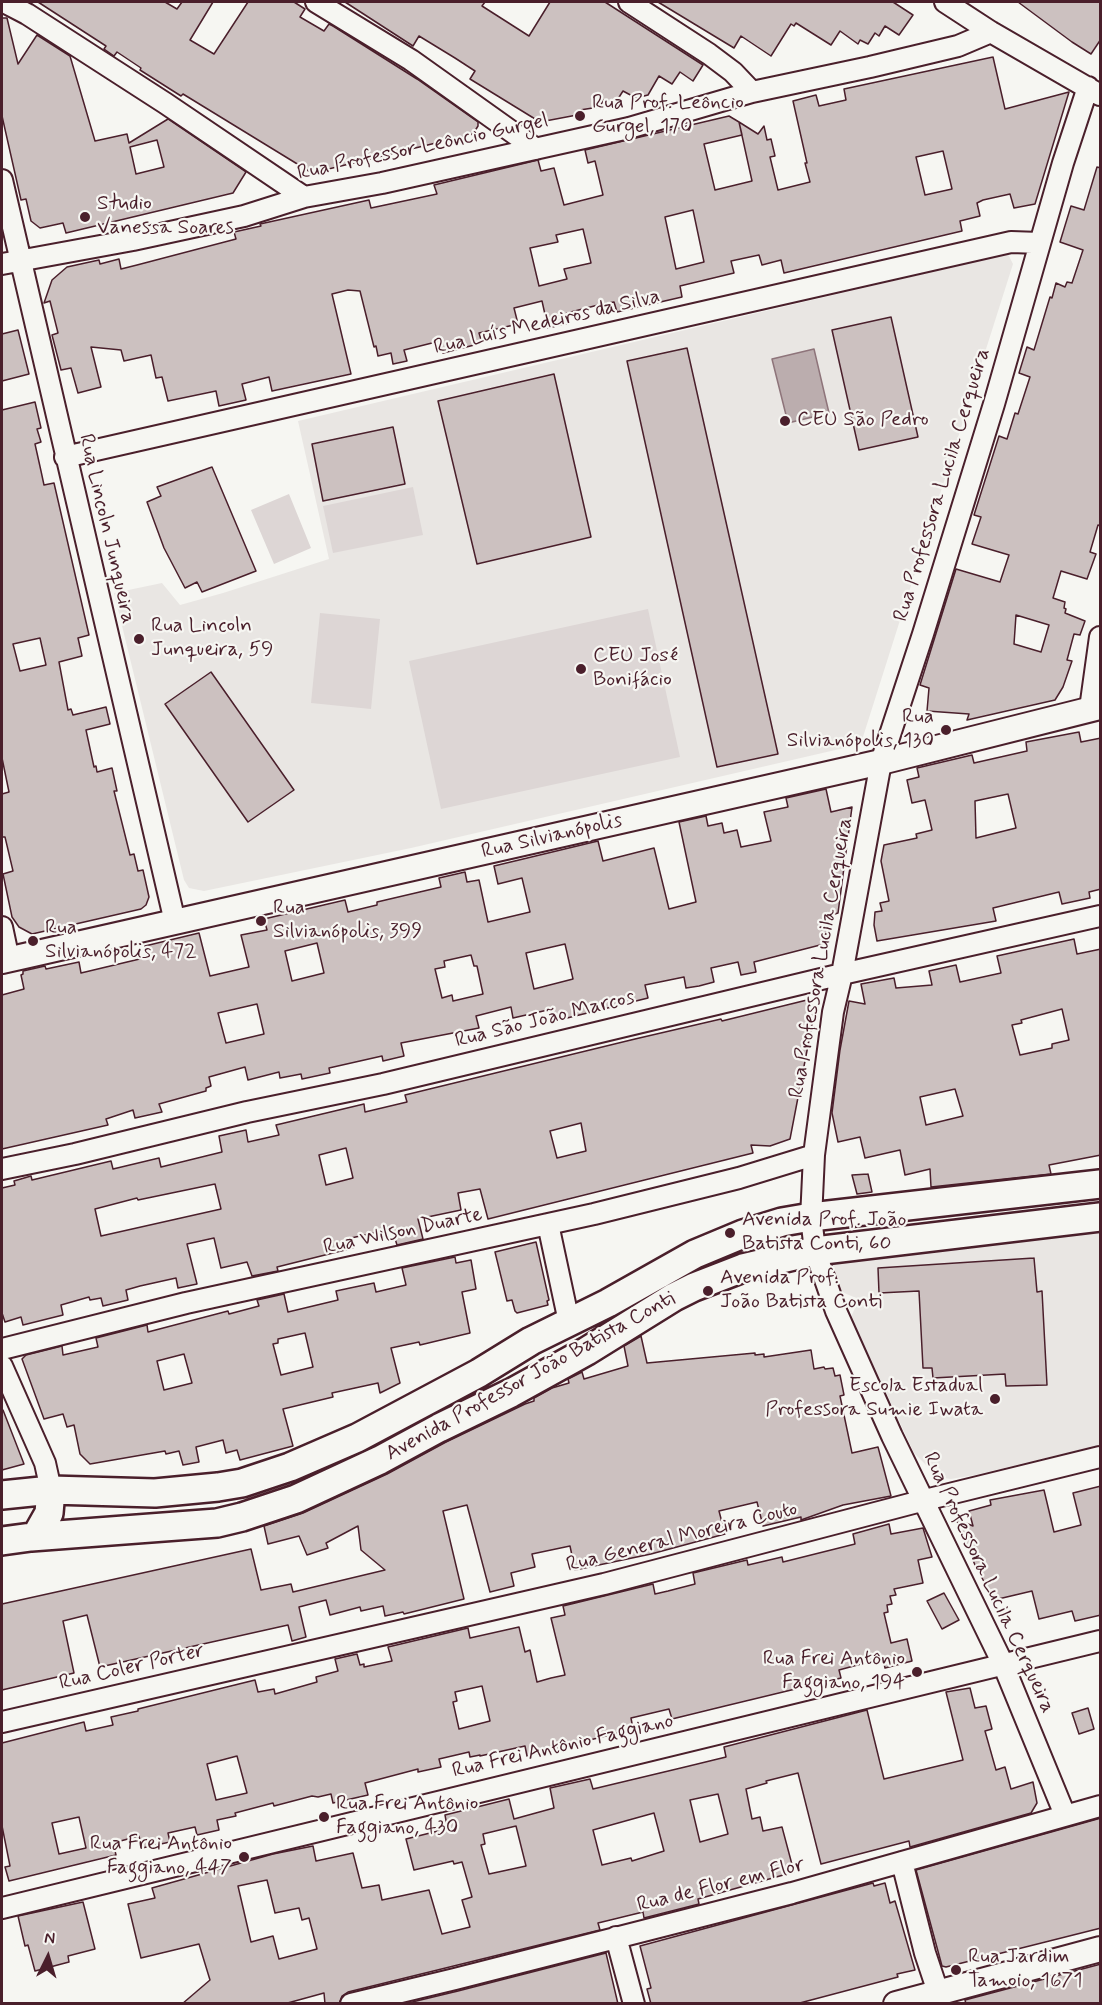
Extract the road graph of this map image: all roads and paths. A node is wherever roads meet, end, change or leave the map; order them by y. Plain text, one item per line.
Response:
1 (4, 2) edge
2 (316, 2) edge
3 (628, 2) edge
4 (945, 2) edge
5 (27, 14) junction
6 (2, 15) edge
7 (991, 32) junction
8 (1094, 91) edge
9 (752, 92) junction
10 (536, 149) junction
11 (2, 180) edge
12 (304, 197) junction
13 (1040, 243) junction
14 (11, 262) edge
15 (65, 457) junction
16 (1101, 638) edge
17 (1095, 708) edge
18 (881, 762) junction
19 (1101, 916) edge
20 (175, 922) junction
21 (2, 927) edge
22 (5, 961) edge
23 (842, 974) junction
24 (814, 1155) junction
25 (2, 1169) edge
26 (1101, 1184) edge
27 (1101, 1216) edge
28 (811, 1217) junction
29 (548, 1224) junction
30 (815, 1251) junction
31 (569, 1322) junction
32 (2, 1349) edge
33 (2, 1366) edge
34 (1101, 1457) edge
35 (51, 1490) junction
36 (2, 1495) edge
37 (925, 1500) junction
38 (36, 1536) junction
39 (2, 1541) edge
40 (1101, 1641) edge
41 (274, 1660) joint
42 (1003, 1664) junction
43 (2, 1722) edge
44 (1101, 1806) edge
45 (1065, 1815) junction
46 (902, 1862) junction
47 (2, 1908) edge
48 (616, 1937) junction
49 (1101, 1949) edge
50 (938, 1992) junction
51 (351, 2004) edge
52 (634, 2004) edge
53 (896, 2004) edge

1 - 5 street
2 - 10 street
3 - 9 street
4 - 7 street
5 - 6 street
5 - 12 street
7 - 8 street
7 - 9 street, Rua Professor Leôncio Gurgel
8 - 13 street, Rua Professora Lucila Cerqueira
9 - 10 street, Rua Professor Leôncio Gurgel
10 - 12 street, Rua Professor Leôncio Gurgel
11 - 14 street, Rua Lincoln Junqueira
12 - 14 street, Rua Professor Leôncio Gurgel
13 - 15 street, Rua Luís Medeiros da Silva
13 - 18 street, Rua Professora Lucila Cerqueira
14 - 15 street, Rua Lincoln Junqueira
15 - 20 street, Rua Lincoln Junqueira
16 - 17 street
17 - 18 street, Rua Silvianópolis
18 - 20 street, Rua Silvianópolis
18 - 23 street, Rua Professora Lucila Cerqueira
19 - 23 street, Rua São João Marcos
20 - 22 street, Rua Silvianópolis
21 - 22 street
23 - 24 street, Rua Professora Lucila Cerqueira
23 - 25 street, Rua São João Marcos
24 - 28 street, Rua Professora Lucila Cerqueira
24 - 29 street, Rua Wilson Duarte
26 - 28 main road, Avenida Professor João Batista Conti
27 - 30 main road, Avenida Professor João Batista Conti
28 - 30 street, Rua Professora Lucila Cerqueira
28 - 31 main road, Avenida Professor João Batista Conti
29 - 31 street
29 - 32 street, Rua Wilson Duarte
30 - 37 street, Rua Professora Lucila Cerqueira
30 - 38 main road, Avenida Professor João Batista Conti
31 - 35 main road, Avenida Professor João Batista Conti
33 - 35 street
34 - 37 street, Rua General Moreira Couto
35 - 36 main road, Avenida Professor João Batista Conti
35 - 38 main road
37 - 41 street, Rua General Moreira Couto
37 - 42 street, Rua Professora Lucila Cerqueira
38 - 39 main road, Avenida Professor João Batista Conti
40 - 42 street, Rua Frei Antônio Faggiano
41 - 43 street, Rua Coler Porter
42 - 45 street, Rua Professora Lucila Cerqueira
42 - 47 street, Rua Frei Antônio Faggiano
44 - 45 street, Rua de Flor em Flor
45 - 46 street, Rua de Flor em Flor
46 - 48 street, Rua de Flor em Flor
46 - 50 street
48 - 51 street, Rua de Flor em Flor
48 - 52 street
49 - 50 street
50 - 53 street

